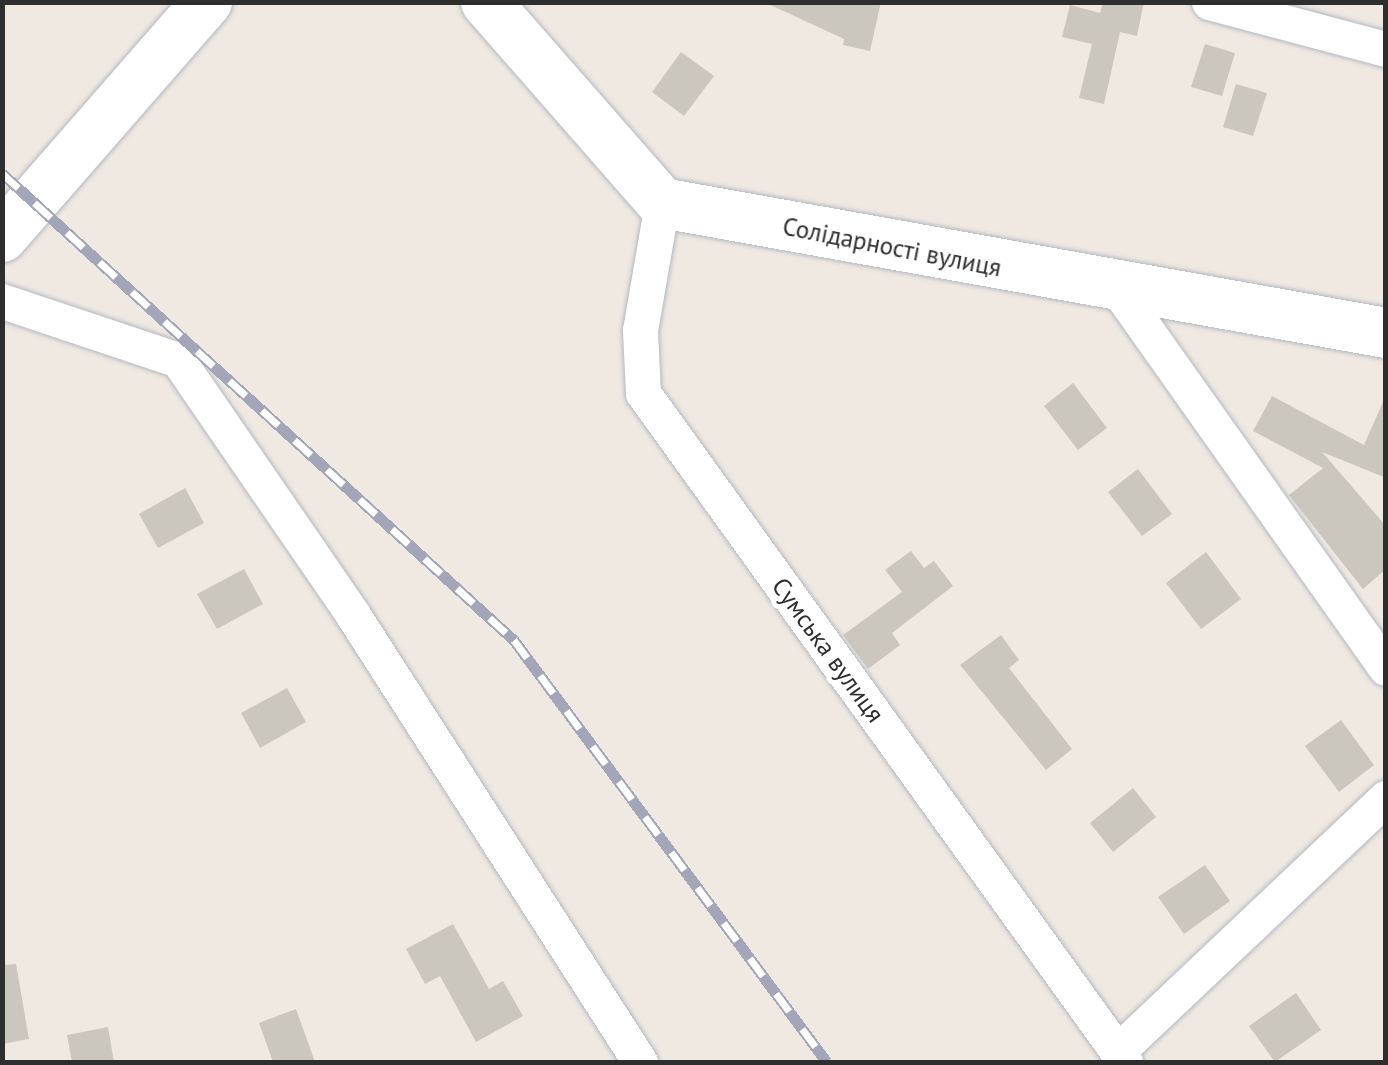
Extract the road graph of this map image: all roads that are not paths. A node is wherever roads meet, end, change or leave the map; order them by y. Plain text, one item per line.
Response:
1 (208, 2) edge
2 (486, 2) edge
3 (1209, 2) edge
4 (1386, 49) edge
5 (662, 203) junction
6 (18, 218) edge
7 (1118, 290) junction
8 (2, 302) edge
9 (1386, 333) edge
10 (1386, 668) edge
11 (1386, 798) edge
12 (1121, 1058) edge
13 (640, 1062) edge

1 - 6 street
2 - 5 street
3 - 4 street
5 - 7 street, Солідарності вулиця
5 - 12 street, Сумська вулиця
7 - 9 street, Солідарності вулиця
7 - 10 street
8 - 13 street
11 - 12 street

